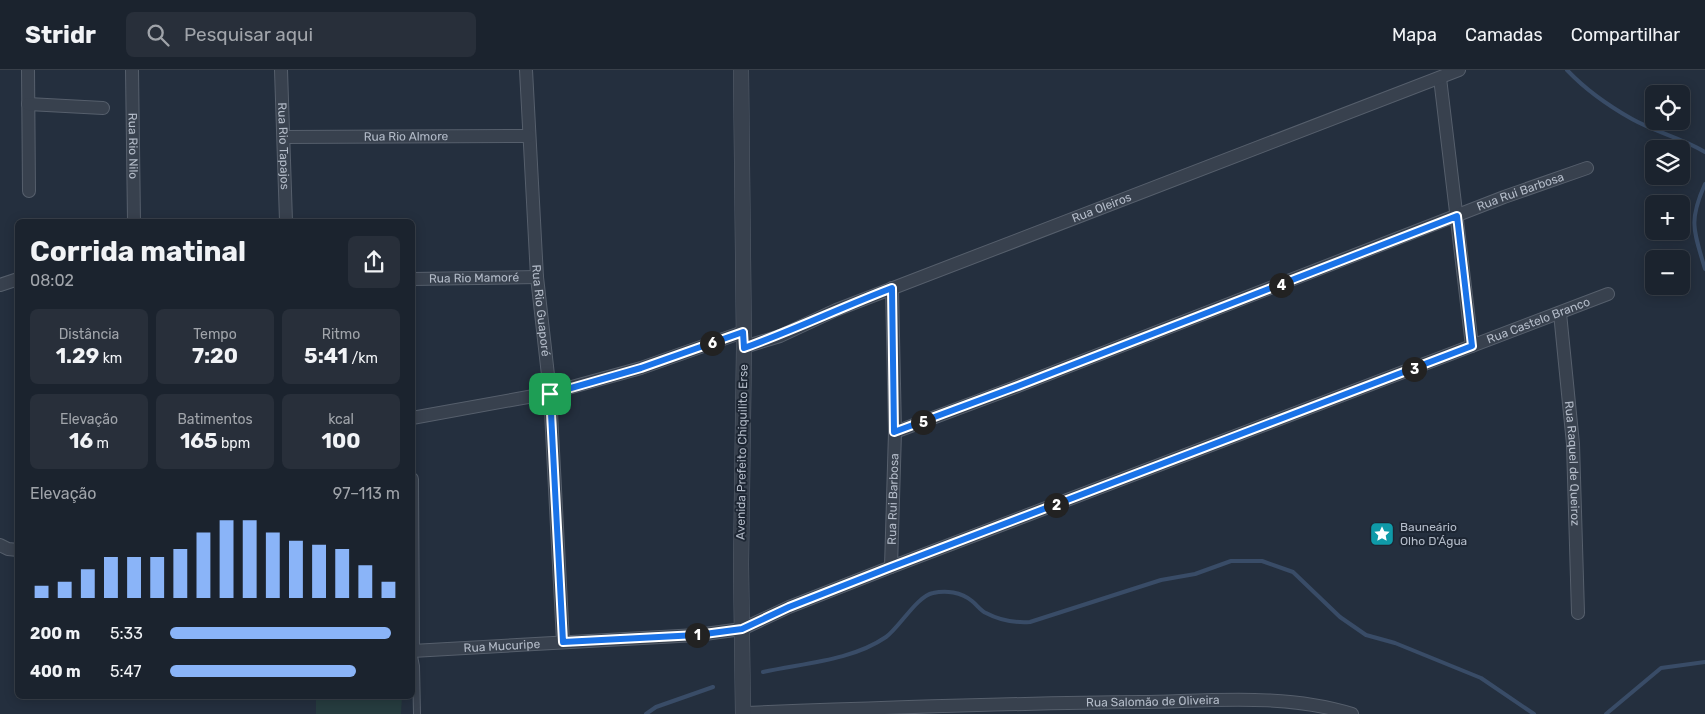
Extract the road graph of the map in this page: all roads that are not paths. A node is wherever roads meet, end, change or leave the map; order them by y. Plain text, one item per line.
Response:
1 (28, 70) edge
2 (132, 70) edge
3 (281, 70) edge
4 (526, 70) edge
5 (741, 70) edge
6 (1459, 70) edge
7 (1440, 78) junction
8 (28, 104) junction
9 (103, 108) dead end
10 (529, 136) junction
11 (284, 137) junction
12 (1587, 168) dead end
13 (29, 191) dead end
14 (1457, 216) junction
15 (134, 219) edge
16 (286, 219) edge
17 (538, 277) junction
18 (415, 279) edge
19 (15, 280) edge
20 (0, 284) edge
21 (892, 288) junction
22 (1608, 294) dead end
23 (1560, 313) junction
24 (744, 340) junction
25 (1472, 346) junction
26 (550, 394) junction
27 (415, 417) edge
28 (894, 432) junction
29 (1, 548) edge
30 (15, 550) edge
31 (891, 567) junction
32 (1578, 614) dead end
33 (742, 629) junction
34 (563, 642) junction
35 (415, 651) edge
36 (415, 661) edge
37 (743, 713) edge
38 (417, 714) edge
39 (1352, 714) edge

1 - 8 street
2 - 15 street, Rua Rio Nilo
3 - 11 street, Rua Rio Tapajos
4 - 10 street, Rua Rio Guaporé
5 - 24 street, Avenida Prefeito Chiquilito Erse
6 - 7 street, Rua Oleiros
7 - 14 street
7 - 21 street, Rua Oleiros
8 - 9 street
8 - 13 street
10 - 11 street, Rua Rio Almore
10 - 17 street, Rua Rio Guaporé
11 - 16 street, Rua Rio Tapajos
12 - 14 street, Rua Rui Barbosa
14 - 25 street
14 - 28 street, Rua Rui Barbosa
17 - 18 street, Rua Rio Mamoré
17 - 26 street, Rua Rio Guaporé
19 - 20 street
21 - 24 street, Rua Oleiros
21 - 28 street, Rua Rui Barbosa
22 - 23 street, Rua Castelo Branco
23 - 25 street, Rua Castelo Branco
23 - 32 street, Rua Raquel de Queiroz
24 - 26 street, Rua Oleiros
24 - 33 street, Avenida Prefeito Chiquilito Erse
25 - 31 street, Rua Castelo Branco
26 - 27 street, Rua Oleiros
26 - 34 street, Rua Rio Guaporé
28 - 31 street, Rua Rui Barbosa
29 - 30 street
31 - 33 street, Rua Castelo Branco
33 - 34 street, Rua Mucuripe
33 - 37 street, Avenida Prefeito Chiquilito Erse
34 - 35 street, Rua Mucuripe
36 - 38 lane
37 - 39 street, Rua Salomão de Oliveira

